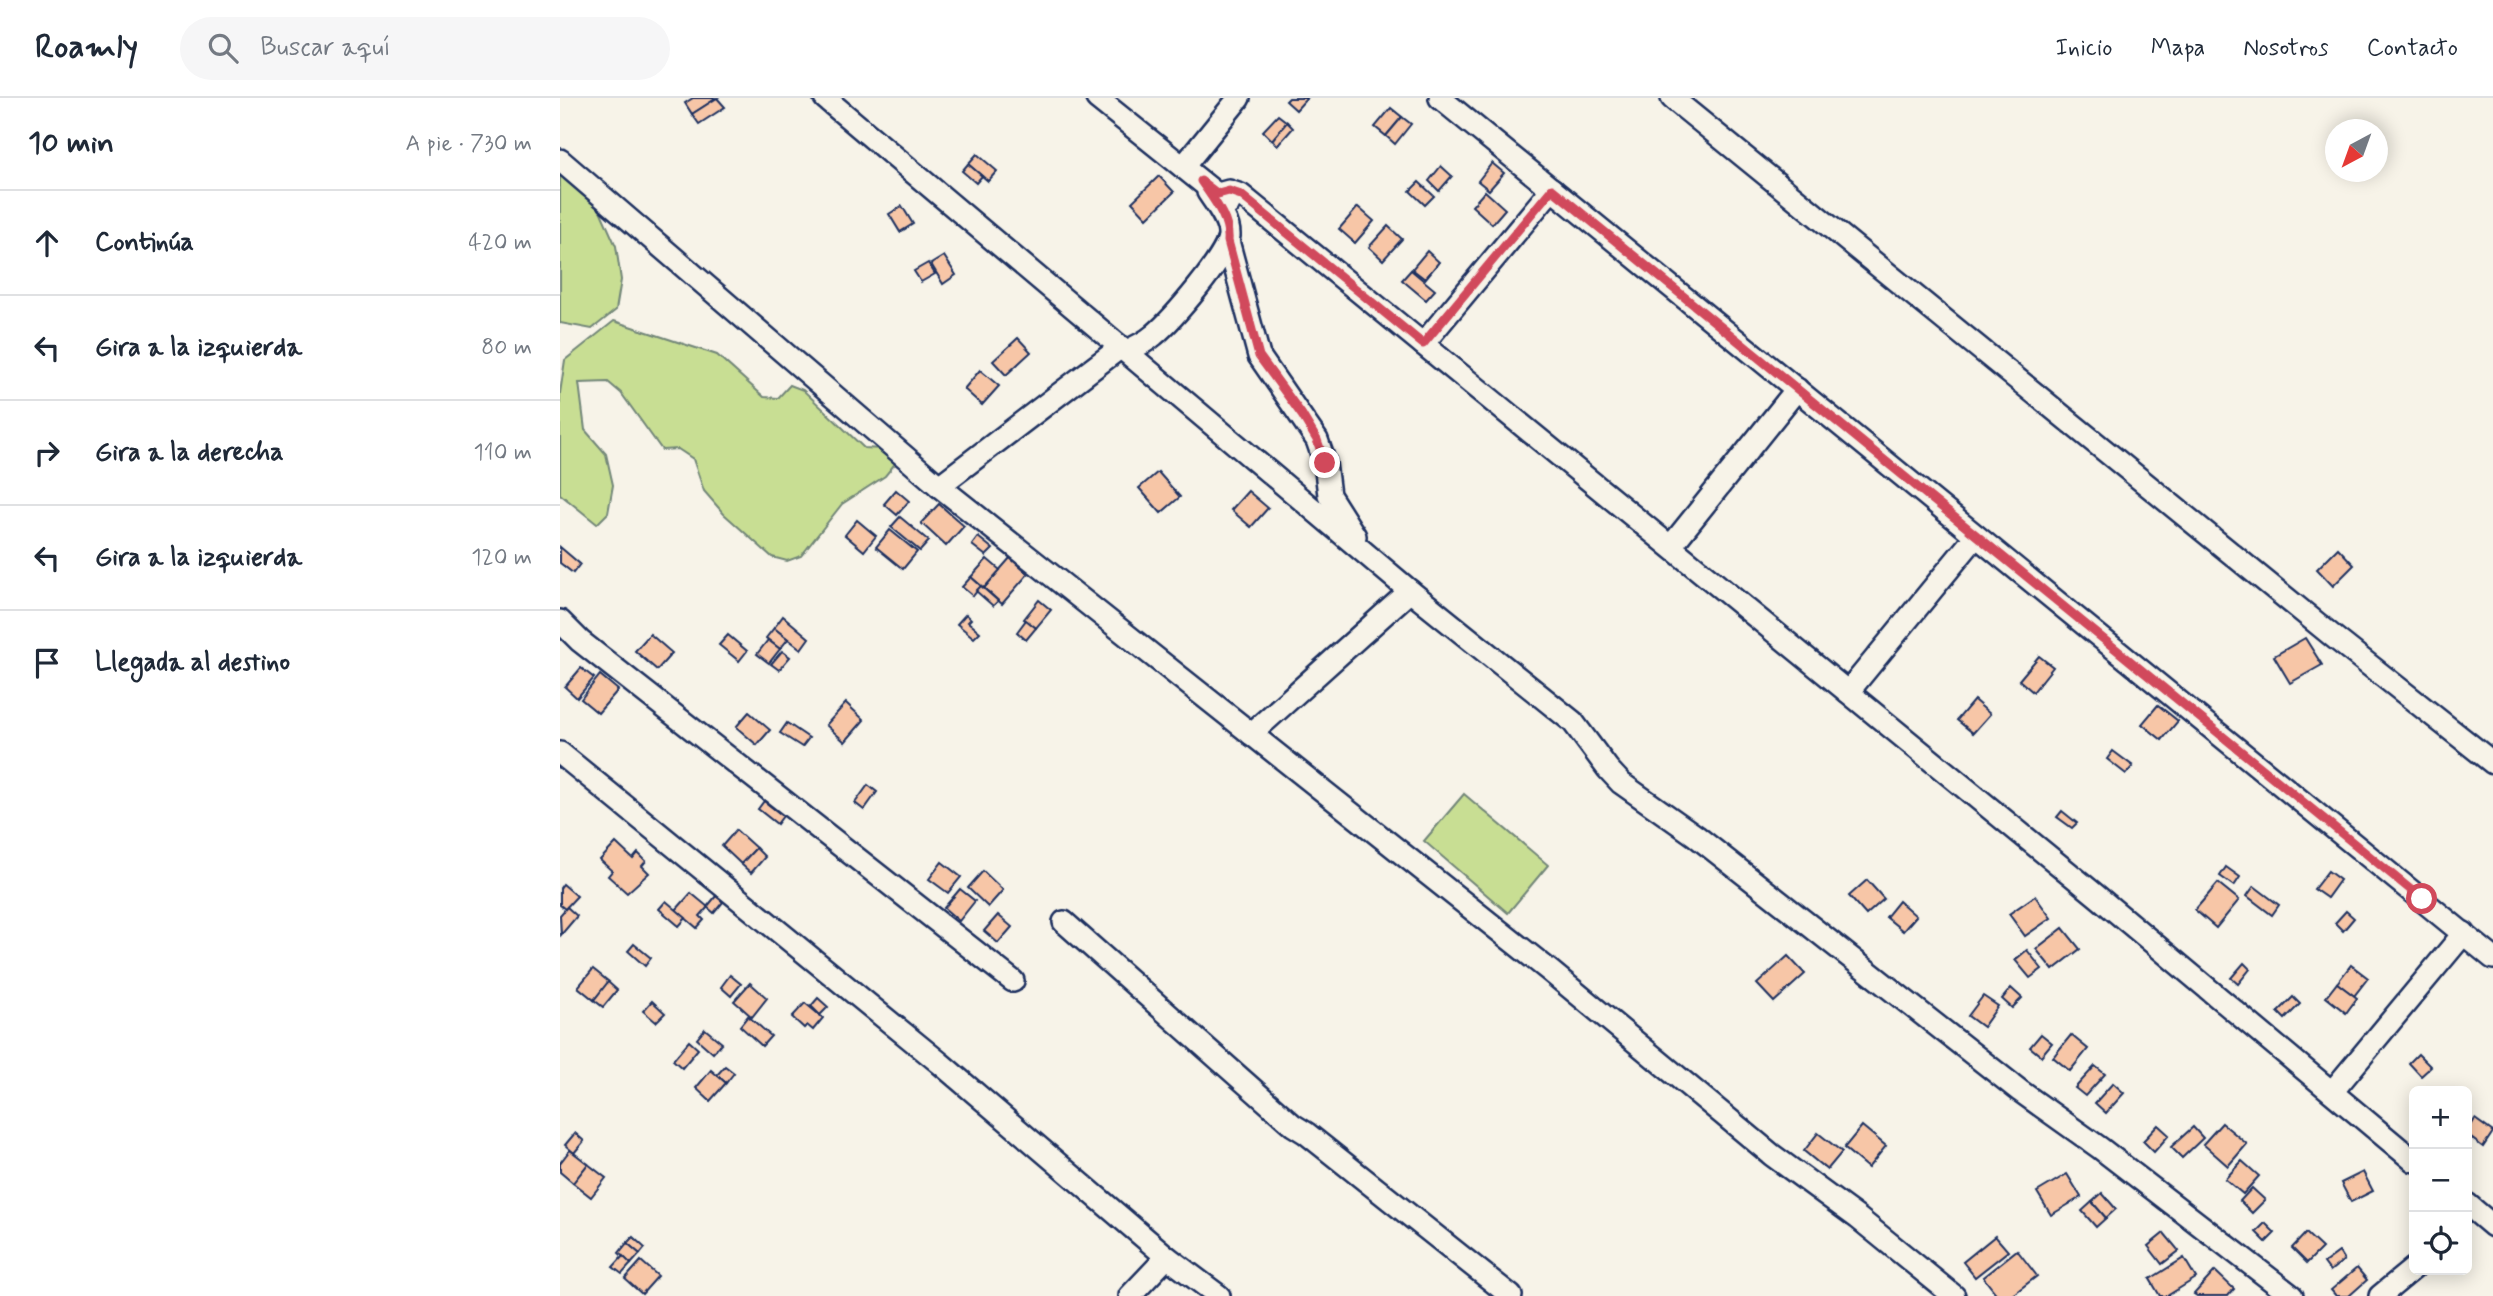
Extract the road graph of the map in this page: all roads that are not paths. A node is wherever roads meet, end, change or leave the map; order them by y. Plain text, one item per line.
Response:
1 (825, 98) edge
2 (1097, 98) edge
3 (1239, 98) edge
4 (1440, 98) edge
5 (1672, 98) edge
6 (560, 160) edge
7 (1183, 167) junction
8 (1209, 188) junction
9 (1552, 189) junction
10 (1228, 241) junction
11 (1423, 344) junction
12 (1124, 349) junction
13 (1797, 389) junction
14 (939, 486) junction
15 (1976, 536) junction
16 (1671, 546) junction
17 (1368, 556) junction
18 (1410, 592) junction
19 (560, 621) edge
20 (1848, 692) junction
21 (1251, 734) junction
22 (560, 753) edge
23 (2493, 763) edge
24 (2116, 912) junction
25 (1065, 922) dead end
26 (2463, 933) junction
27 (2493, 958) edge
28 (1013, 981) dead end
29 (2332, 1092) junction
30 (2409, 1157) edge
31 (1167, 1257) junction
32 (2409, 1272) edge
33 (1130, 1296) edge
34 (1219, 1296) edge
35 (1511, 1296) edge
36 (1954, 1296) edge
37 (2292, 1296) edge
38 (2380, 1296) edge

1 - 12 street
2 - 7 street
3 - 7 street
4 - 9 street
5 - 23 street
6 - 14 street
7 - 8 street
8 - 10 street
8 - 11 street
8 - 24 street
9 - 11 street
9 - 13 street
10 - 12 street
10 - 17 street
11 - 16 street
12 - 14 street
12 - 17 street
13 - 15 street
13 - 16 street
14 - 21 street
15 - 20 street
15 - 26 street
16 - 20 street
17 - 18 street
18 - 21 street
18 - 37 street
19 - 28 street
20 - 24 street
21 - 36 street
22 - 31 street
24 - 29 street
25 - 35 street
26 - 27 street
26 - 29 street
29 - 30 street
31 - 33 street
31 - 34 street
32 - 38 street

